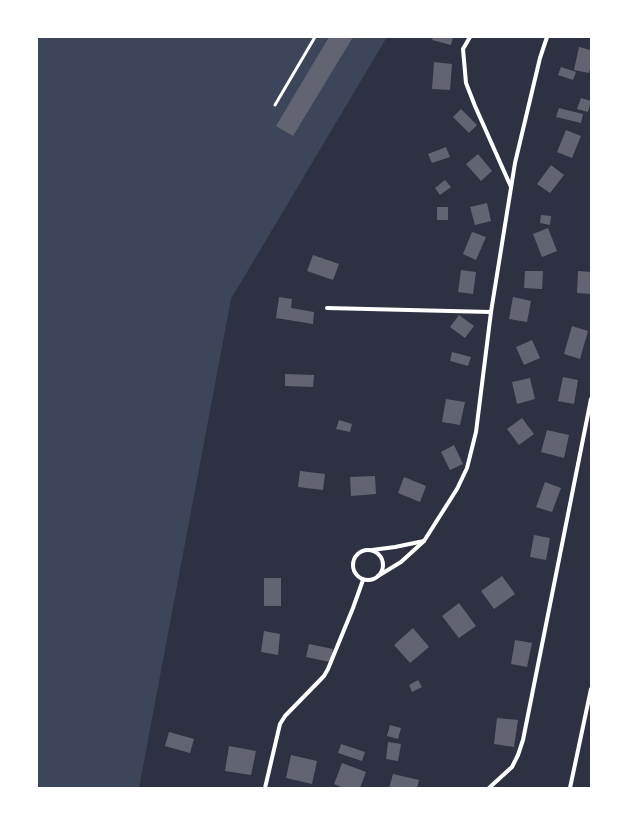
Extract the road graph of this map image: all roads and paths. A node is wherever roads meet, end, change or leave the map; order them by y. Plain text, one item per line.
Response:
1 (315, 37) edge
2 (470, 37) edge
3 (547, 37) edge
4 (275, 105) dead end
5 (511, 187) junction
6 (327, 308) dead end
7 (491, 312) junction
8 (591, 399) edge
9 (424, 541) junction
10 (372, 550) junction
11 (378, 576) junction
12 (363, 580) junction
13 (591, 689) edge
14 (265, 788) edge
15 (489, 788) edge
16 (570, 788) edge

1 - 4 lane
2 - 5 street
3 - 5 street
5 - 7 street
6 - 7 street
7 - 9 street
8 - 15 street
9 - 10 street
9 - 11 street
10 - 11 street
10 - 12 street
11 - 12 street
12 - 14 street
13 - 16 street

